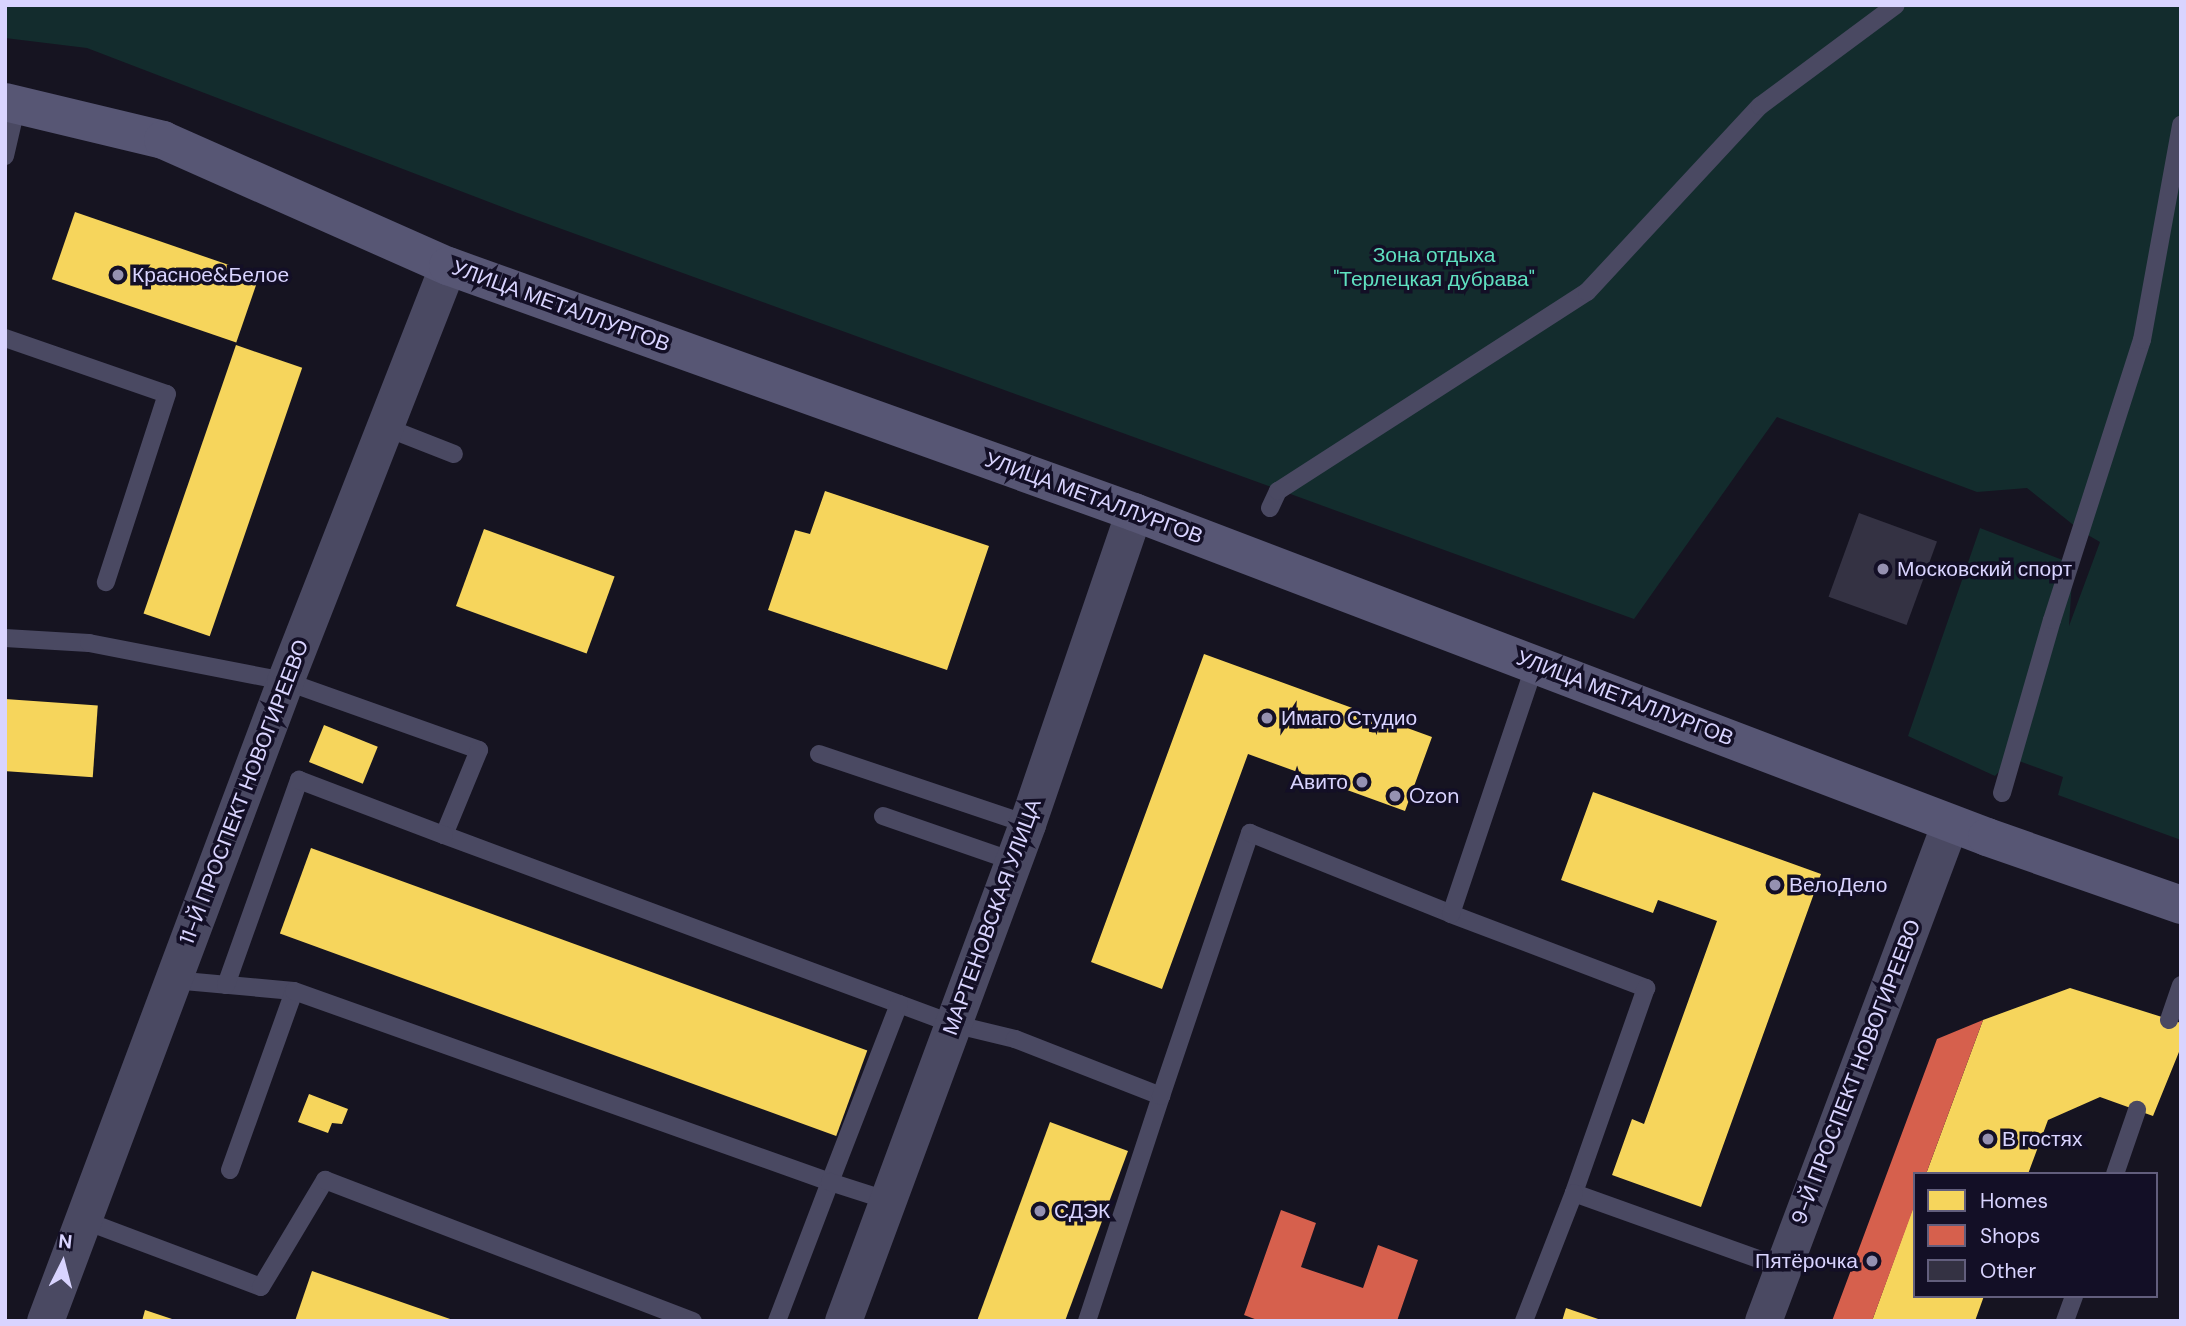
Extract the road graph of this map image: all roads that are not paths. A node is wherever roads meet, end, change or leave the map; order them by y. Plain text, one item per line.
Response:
1 (1896, 5) edge
2 (11, 103) edge
3 (2181, 125) edge
4 (5, 156) edge
5 (448, 266) junction
6 (5, 338) edge
7 (385, 427) junction
8 (454, 454) dead end
9 (1270, 508) dead end
10 (1135, 512) junction
11 (106, 582) dead end
12 (5, 638) edge
13 (1535, 664) junction
14 (285, 681) junction
15 (819, 754) dead end
16 (2002, 793) dead end
17 (883, 817) dead end
18 (1950, 822) junction
19 (1027, 824) junction
20 (444, 835) junction
21 (1013, 862) junction
22 (2181, 905) edge
23 (1451, 914) junction
24 (173, 980) junction
25 (226, 985) junction
26 (2181, 985) edge
27 (294, 991) junction
28 (899, 1004) junction
29 (2169, 1020) dead end
30 (953, 1024) junction
31 (1161, 1096) junction
32 (2137, 1110) dead end
33 (230, 1170) dead end
34 (2116, 1172) edge
35 (830, 1182) junction
36 (1574, 1193) junction
37 (886, 1200) junction
38 (83, 1220) junction
39 (1783, 1268) junction
40 (2073, 1298) edge
41 (45, 1321) edge
42 (693, 1321) edge
43 (777, 1321) edge
44 (843, 1321) edge
45 (1087, 1321) edge
46 (1524, 1321) edge
47 (1763, 1321) edge
48 (2066, 1321) edge

1 - 9 lane
2 - 4 lane
2 - 5 street, УЛИЦА МЕТАЛЛУРГОВ
3 - 16 lane
5 - 7 street, 11-Й ПРОСПЕКТ НОВОГИРЕЕВО
5 - 10 street, УЛИЦА МЕТАЛЛУРГОВ
6 - 11 lane
7 - 8 lane
7 - 14 street, 11-Й ПРОСПЕКТ НОВОГИРЕЕВО
10 - 13 street, УЛИЦА МЕТАЛЛУРГОВ
10 - 19 street, МАРТЕНОВСКАЯ УЛИЦА
12 - 14 lane
13 - 18 street, УЛИЦА МЕТАЛЛУРГОВ
13 - 23 lane
14 - 20 lane
14 - 24 street, 11-Й ПРОСПЕКТ НОВОГИРЕЕВО
15 - 19 lane
17 - 21 lane
18 - 22 street, УЛИЦА МЕТАЛЛУРГОВ
18 - 39 street, 9-Й ПРОСПЕКТ НОВОГИРЕЕВО
19 - 21 street, МАРТЕНОВСКАЯ УЛИЦА
20 - 25 lane
20 - 28 lane
21 - 30 street, МАРТЕНОВСКАЯ УЛИЦА
23 - 31 lane
23 - 36 lane
24 - 25 lane
24 - 38 street, 11-Й ПРОСПЕКТ НОВОГИРЕЕВО
25 - 27 lane
26 - 29 lane
27 - 33 lane
27 - 35 lane
28 - 30 lane
28 - 35 lane
30 - 31 lane
30 - 37 street, МАРТЕНОВСКАЯ УЛИЦА
31 - 45 lane
32 - 34 lane
35 - 37 lane
35 - 43 lane
36 - 39 lane
36 - 46 lane
37 - 44 street, МАРТЕНОВСКАЯ УЛИЦА
38 - 41 street, 11-Й ПРОСПЕКТ НОВОГИРЕЕВО
38 - 42 lane
39 - 47 street, 9-Й ПРОСПЕКТ НОВОГИРЕЕВО
40 - 48 lane

